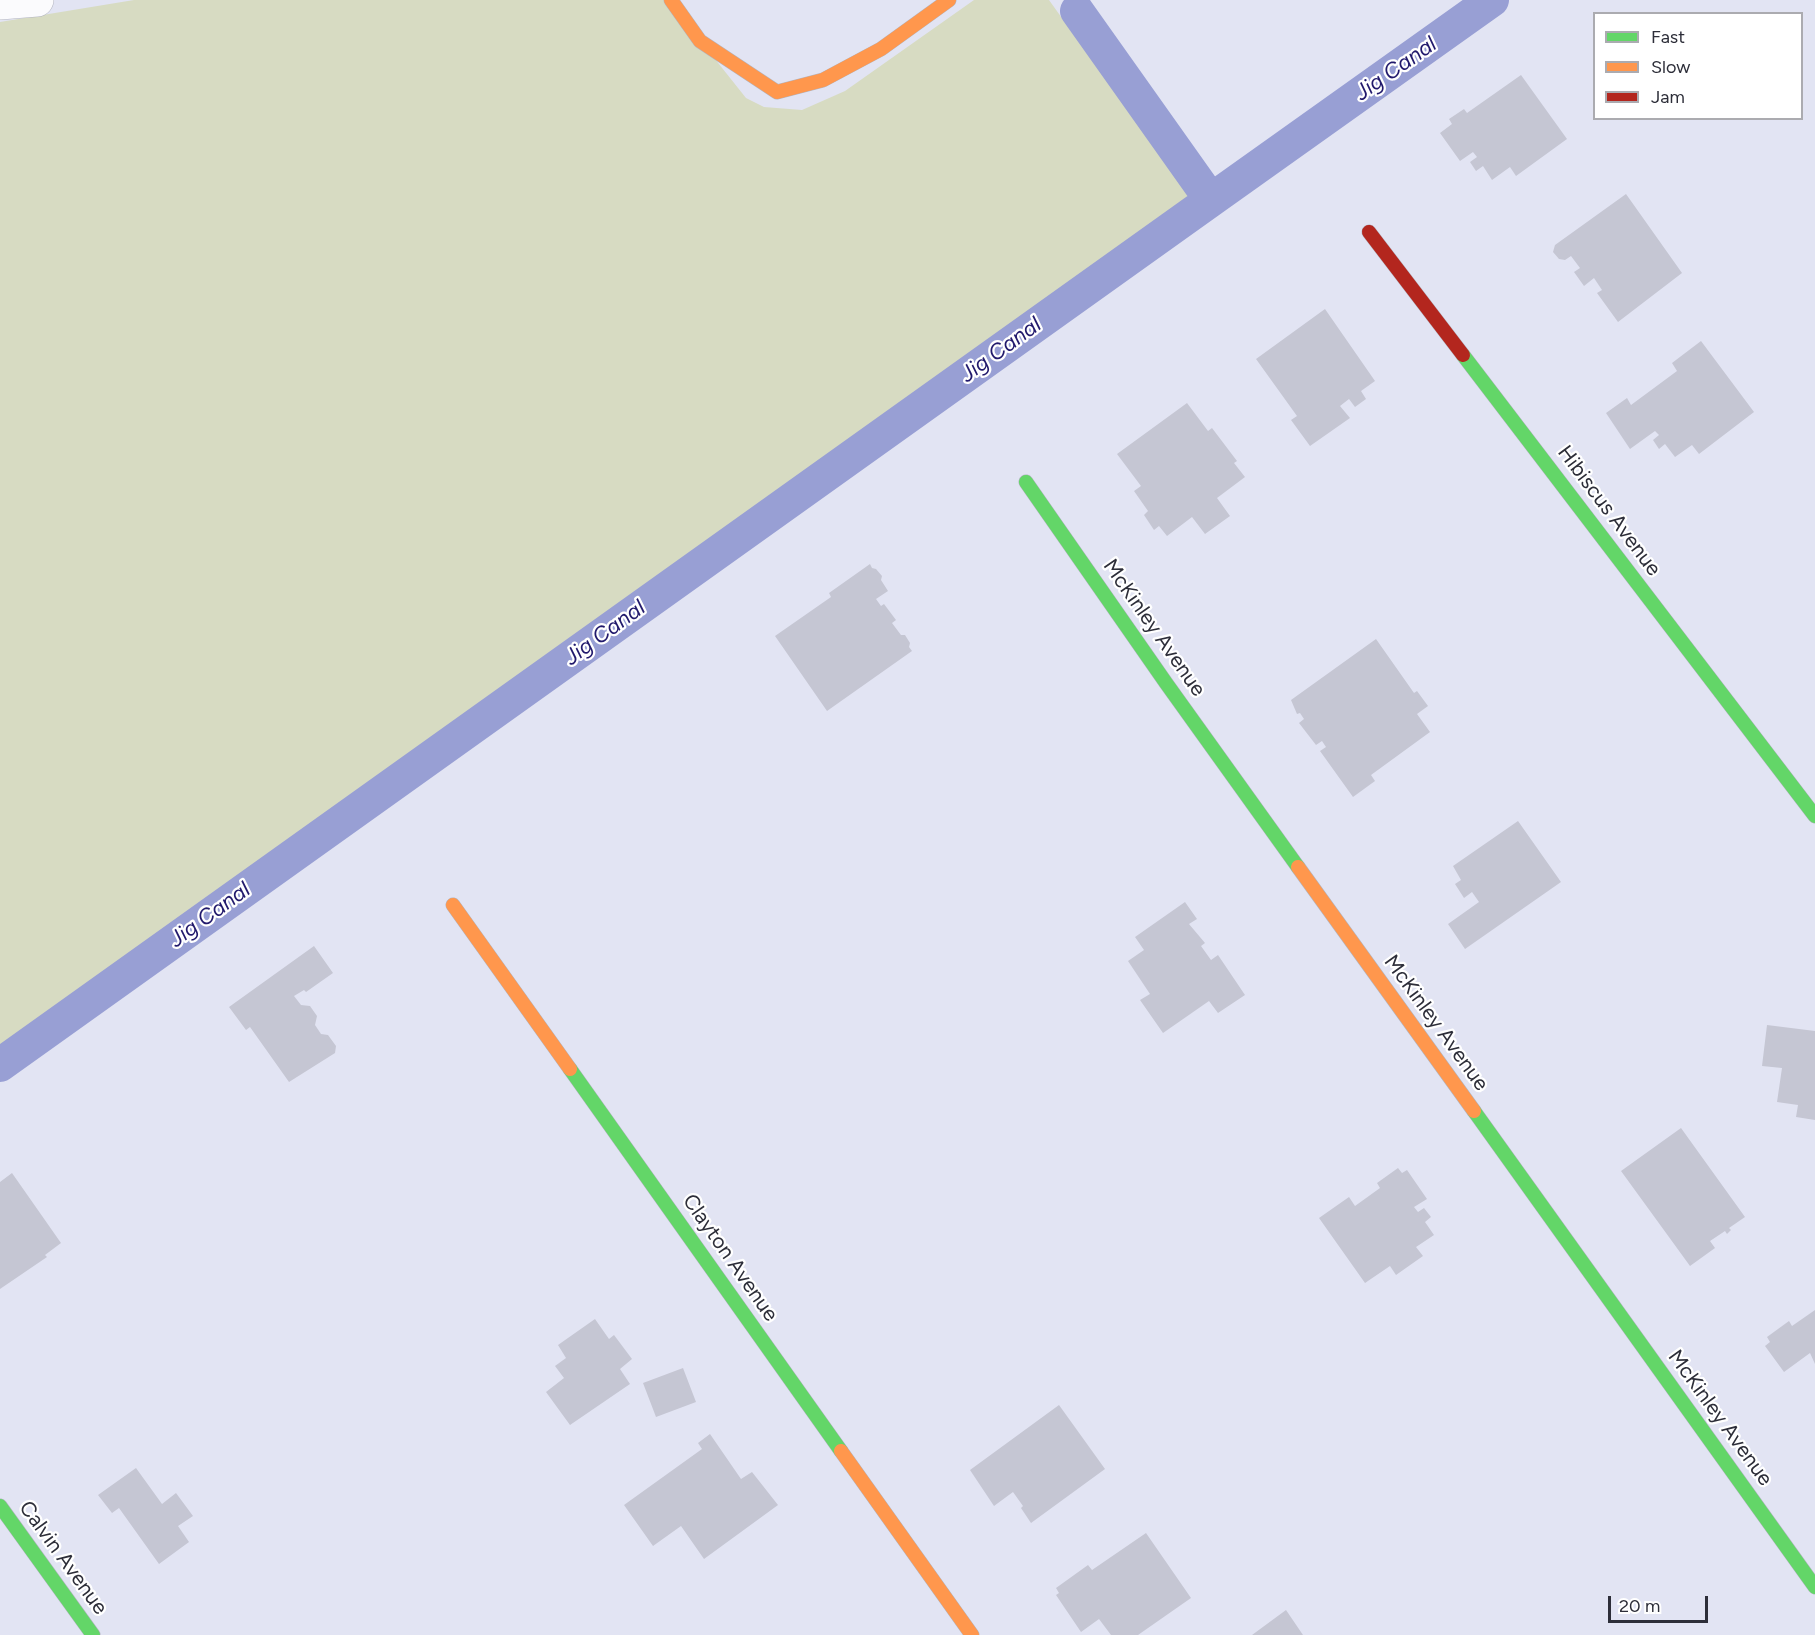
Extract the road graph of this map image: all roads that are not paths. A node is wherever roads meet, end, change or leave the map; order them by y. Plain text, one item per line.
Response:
1 (37, 0) edge
2 (672, 0) edge
3 (949, 0) edge
4 (0, 3) edge
5 (1369, 232) dead end
6 (1026, 482) dead end
7 (1815, 816) edge
8 (453, 905) dead end
9 (0, 1506) edge
10 (1815, 1587) edge
11 (93, 1635) edge
12 (972, 1635) edge

1 - 4 street
2 - 3 street
5 - 7 street, Hibiscus Avenue
6 - 10 street, McKinley Avenue
8 - 12 street, Clayton Avenue
9 - 11 street, Calvin Avenue

